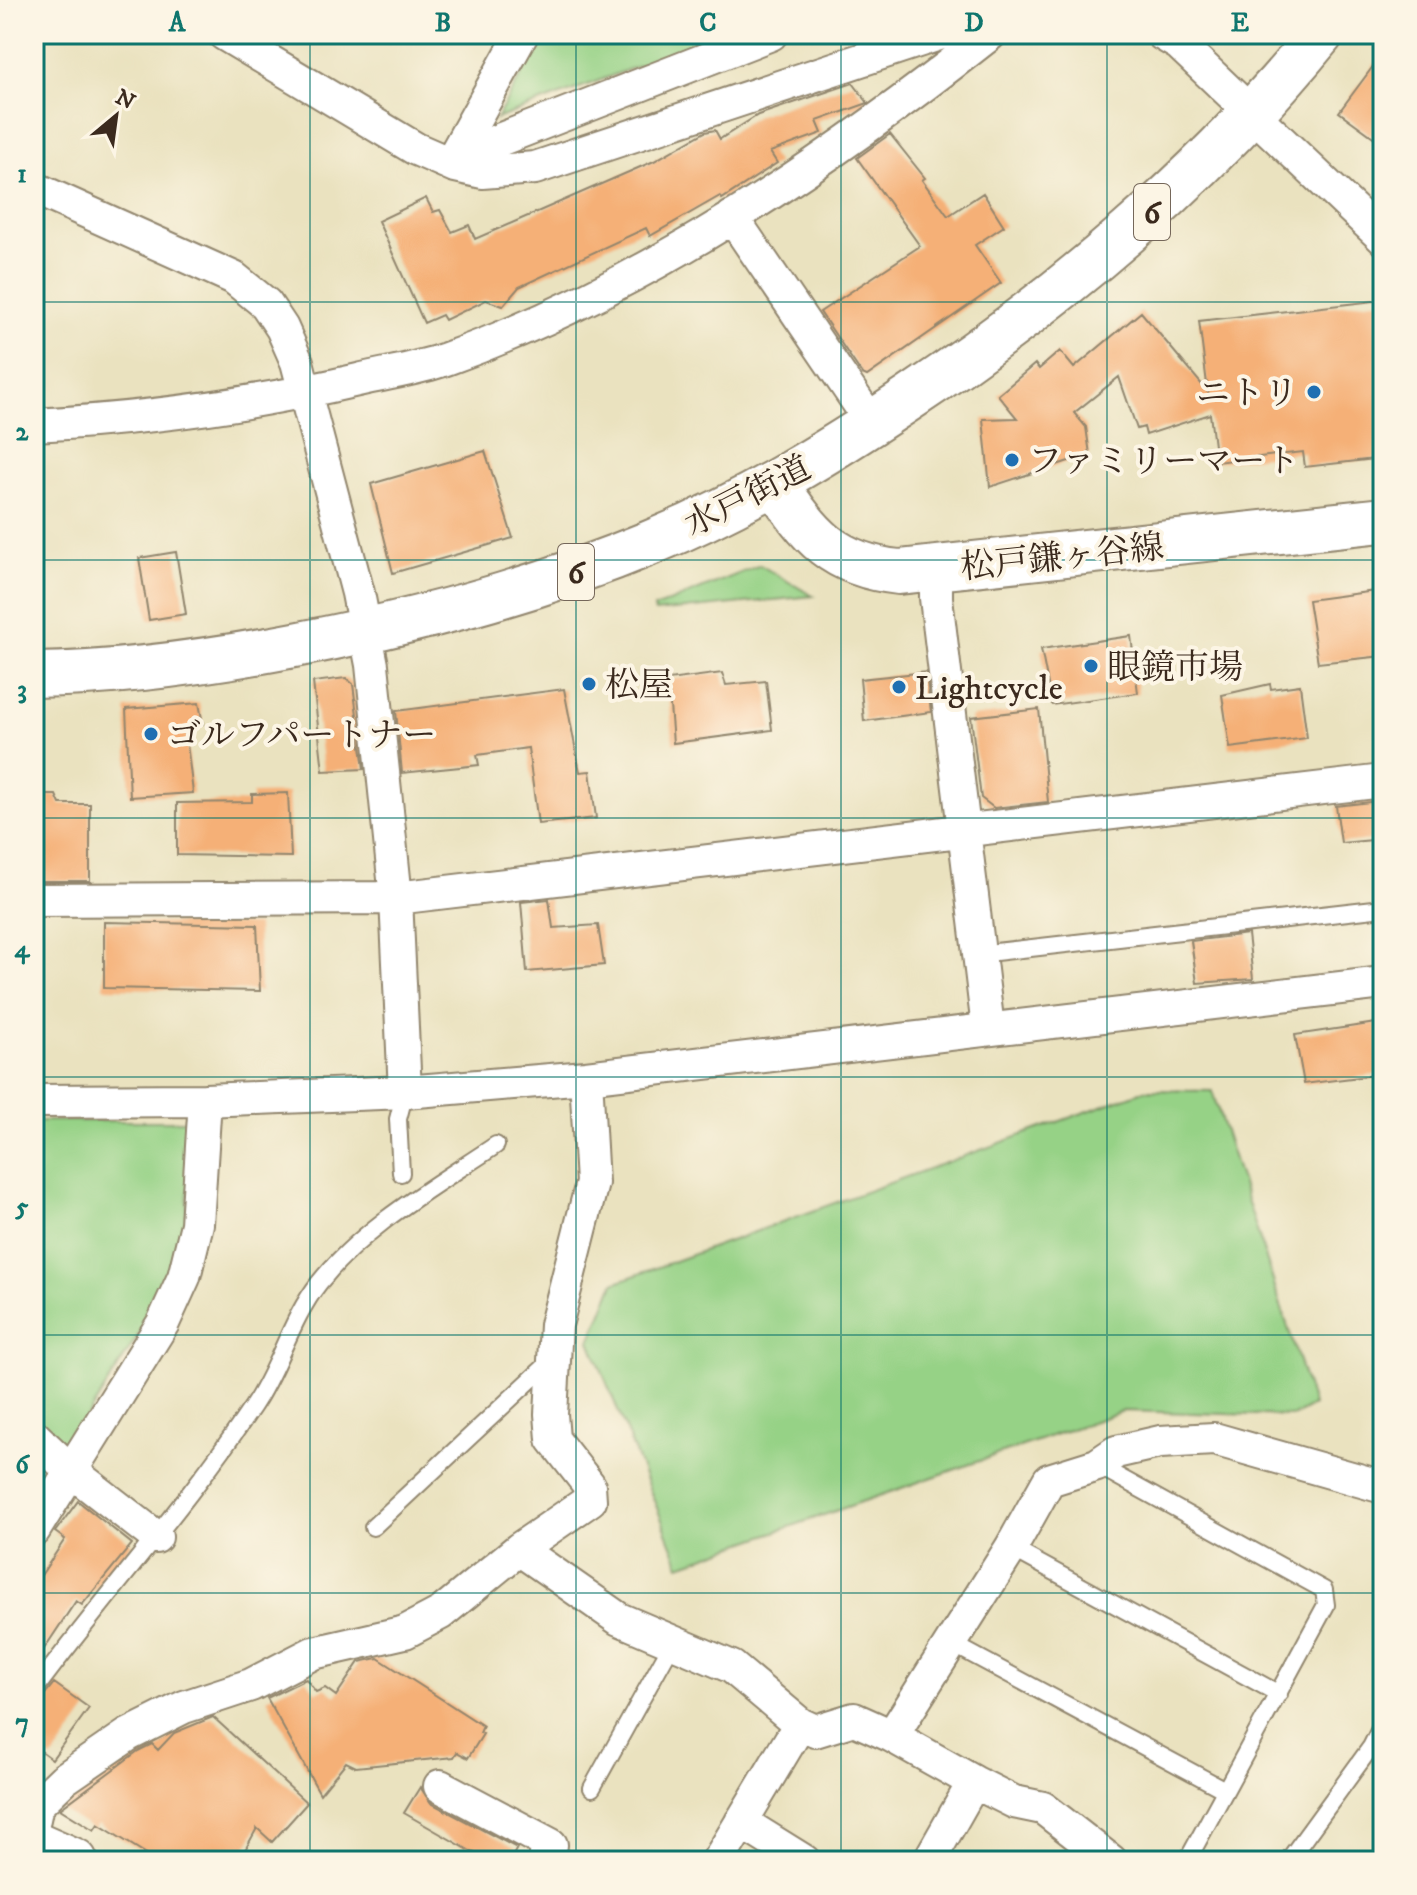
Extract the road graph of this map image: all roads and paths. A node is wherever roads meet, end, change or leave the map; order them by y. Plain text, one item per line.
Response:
1 (224, 34) edge
2 (522, 34) edge
3 (771, 34) edge
4 (939, 34) edge
5 (990, 34) edge
6 (1162, 34) edge
7 (1321, 34) edge
8 (1251, 115) junction
9 (449, 160) junction
10 (34, 188) edge
11 (732, 217) junction
12 (1383, 238) edge
13 (305, 393) junction
14 (872, 423) junction
15 (34, 425) edge
16 (776, 484) junction
17 (1383, 520) edge
18 (936, 570) junction
19 (366, 632) junction
20 (34, 675) edge
21 (1383, 781) edge
22 (965, 832) junction
23 (396, 898) junction
24 (34, 900) edge
25 (1383, 908) edge
26 (978, 954) junction
27 (1383, 983) edge
28 (988, 1028) junction
29 (586, 1077) junction
30 (405, 1092) junction
31 (205, 1100) junction
32 (34, 1101) edge
33 (496, 1145) dead end
34 (401, 1173) dead end
35 (554, 1358) junction
36 (34, 1436) edge
37 (1097, 1465) junction
38 (71, 1471) junction
39 (1383, 1487) edge
40 (373, 1527) dead end
41 (34, 1530) edge
42 (156, 1537) junction
43 (1011, 1548) junction
44 (519, 1549) junction
45 (673, 1642) junction
46 (951, 1643) junction
47 (34, 1691) edge
48 (1279, 1694) junction
49 (1383, 1723) edge
50 (800, 1724) junction
51 (892, 1736) junction
52 (974, 1782) junction
53 (440, 1786) dead end
54 (592, 1788) dead end
55 (1225, 1790) junction
56 (34, 1819) edge
57 (741, 1822) junction
58 (34, 1843) edge
59 (1106, 1860) edge
60 (75, 1861) edge
61 (544, 1861) edge
62 (718, 1861) edge
63 (804, 1861) edge
64 (929, 1861) edge
65 (1187, 1861) edge
66 (1288, 1861) edge

1 - 9 street
2 - 9 street
3 - 9 street
4 - 9 street
5 - 11 street
6 - 8 street
7 - 8 main road, 水戸街道 / 6
8 - 12 street
8 - 14 main road, 水戸街道 / 6
10 - 13 street
11 - 13 street
11 - 14 street
13 - 15 street
13 - 19 street
14 - 16 main road, 水戸街道 / 6
16 - 18 main road, 松戸鎌ヶ谷線
16 - 19 main road, 水戸街道 / 6
17 - 18 main road, 松戸鎌ヶ谷線
18 - 22 street
19 - 20 main road, 水戸街道 / 6
19 - 23 street
21 - 22 street
22 - 23 street
22 - 26 street
23 - 24 street
23 - 30 street
25 - 26 lane
26 - 28 street
27 - 28 street
28 - 29 street
29 - 30 street
29 - 35 street
30 - 31 street
30 - 34 lane
31 - 32 street
31 - 38 street
33 - 42 lane
35 - 40 lane
35 - 44 street
36 - 38 street
37 - 39 street
37 - 43 street
37 - 48 lane
38 - 41 street
38 - 42 street
42 - 47 lane
43 - 46 street
43 - 48 lane
44 - 45 street
44 - 56 street
45 - 50 street
45 - 54 lane
46 - 51 street
46 - 55 lane
48 - 55 lane
49 - 66 lane
50 - 51 street
50 - 57 street
51 - 52 street
52 - 59 street
52 - 64 street
53 - 61 street
55 - 65 lane
57 - 62 street
57 - 63 street
58 - 60 main road

